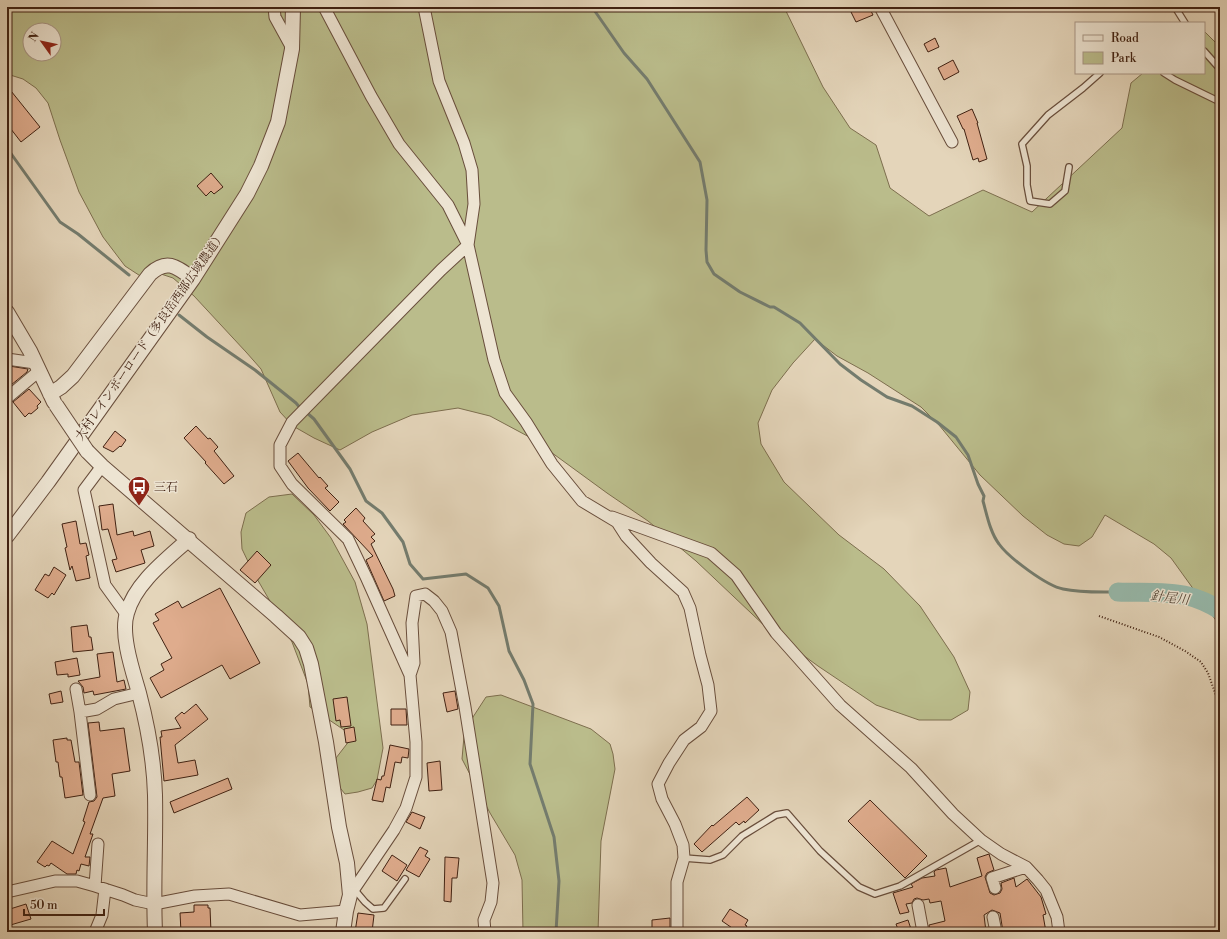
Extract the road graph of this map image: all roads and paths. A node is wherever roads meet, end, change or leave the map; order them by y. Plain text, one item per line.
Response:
1 (274, 7) edge
2 (293, 7) edge
3 (324, 7) edge
4 (424, 7) edge
5 (880, 7) edge
6 (1174, 7) edge
7 (1184, 22) edge
8 (292, 49) junction
9 (1205, 52) edge
10 (1220, 69) edge
11 (1099, 74) edge
12 (1166, 74) edge
13 (1220, 100) edge
14 (952, 142) dead end
15 (1069, 167) dead end
16 (468, 245) junction
17 (193, 278) junction
18 (7, 312) edge
19 (7, 358) edge
20 (37, 367) junction
21 (10, 393) edge
22 (53, 400) junction
23 (102, 466) junction
24 (602, 514) junction
25 (7, 536) edge
26 (188, 539) junction
27 (126, 614) junction
28 (1099, 616) dead end
29 (410, 675) junction
30 (76, 689) dead end
31 (139, 693) junction
32 (1220, 706) edge
33 (80, 712) junction
34 (90, 795) dead end
35 (981, 840) junction
36 (98, 844) dead end
37 (684, 858) junction
38 (1026, 867) junction
39 (405, 879) dead end
40 (100, 887) junction
41 (995, 888) dead end
42 (7, 892) edge
43 (352, 892) junction
44 (154, 904) junction
45 (918, 905) dead end
46 (346, 911) junction
47 (993, 917) dead end
48 (95, 932) edge
49 (154, 932) edge
50 (343, 932) edge
51 (485, 932) edge
52 (677, 932) edge
53 (923, 932) edge
54 (996, 932) edge
55 (1059, 932) edge

1 - 8 street
2 - 8 street, 大村レインボーロード（多良岳西部広域農道）
3 - 16 street
4 - 16 street
5 - 14 street
6 - 7 lane
8 - 17 street, 大村レインボーロード（多良岳西部広域農道）
9 - 10 lane
11 - 15 lane
12 - 13 lane
16 - 24 street
16 - 29 street
17 - 22 street
17 - 25 street, 大村レインボーロード（多良岳西部広域農道）
18 - 20 street
19 - 20 street
20 - 21 street
20 - 22 street
22 - 23 street, bridge
23 - 26 street
23 - 27 street
24 - 35 street
24 - 37 street
26 - 27 street
26 - 43 street
27 - 31 street
28 - 32 path
29 - 43 street
29 - 51 street
30 - 33 street
31 - 33 street
31 - 44 street
33 - 34 street
35 - 37 lane
35 - 38 street
36 - 40 street
37 - 52 street
38 - 41 street
38 - 55 street
39 - 43 lane
40 - 42 street
40 - 44 street
40 - 48 street
43 - 46 street
44 - 46 street
44 - 49 street
45 - 53 street
46 - 50 street
47 - 54 street

